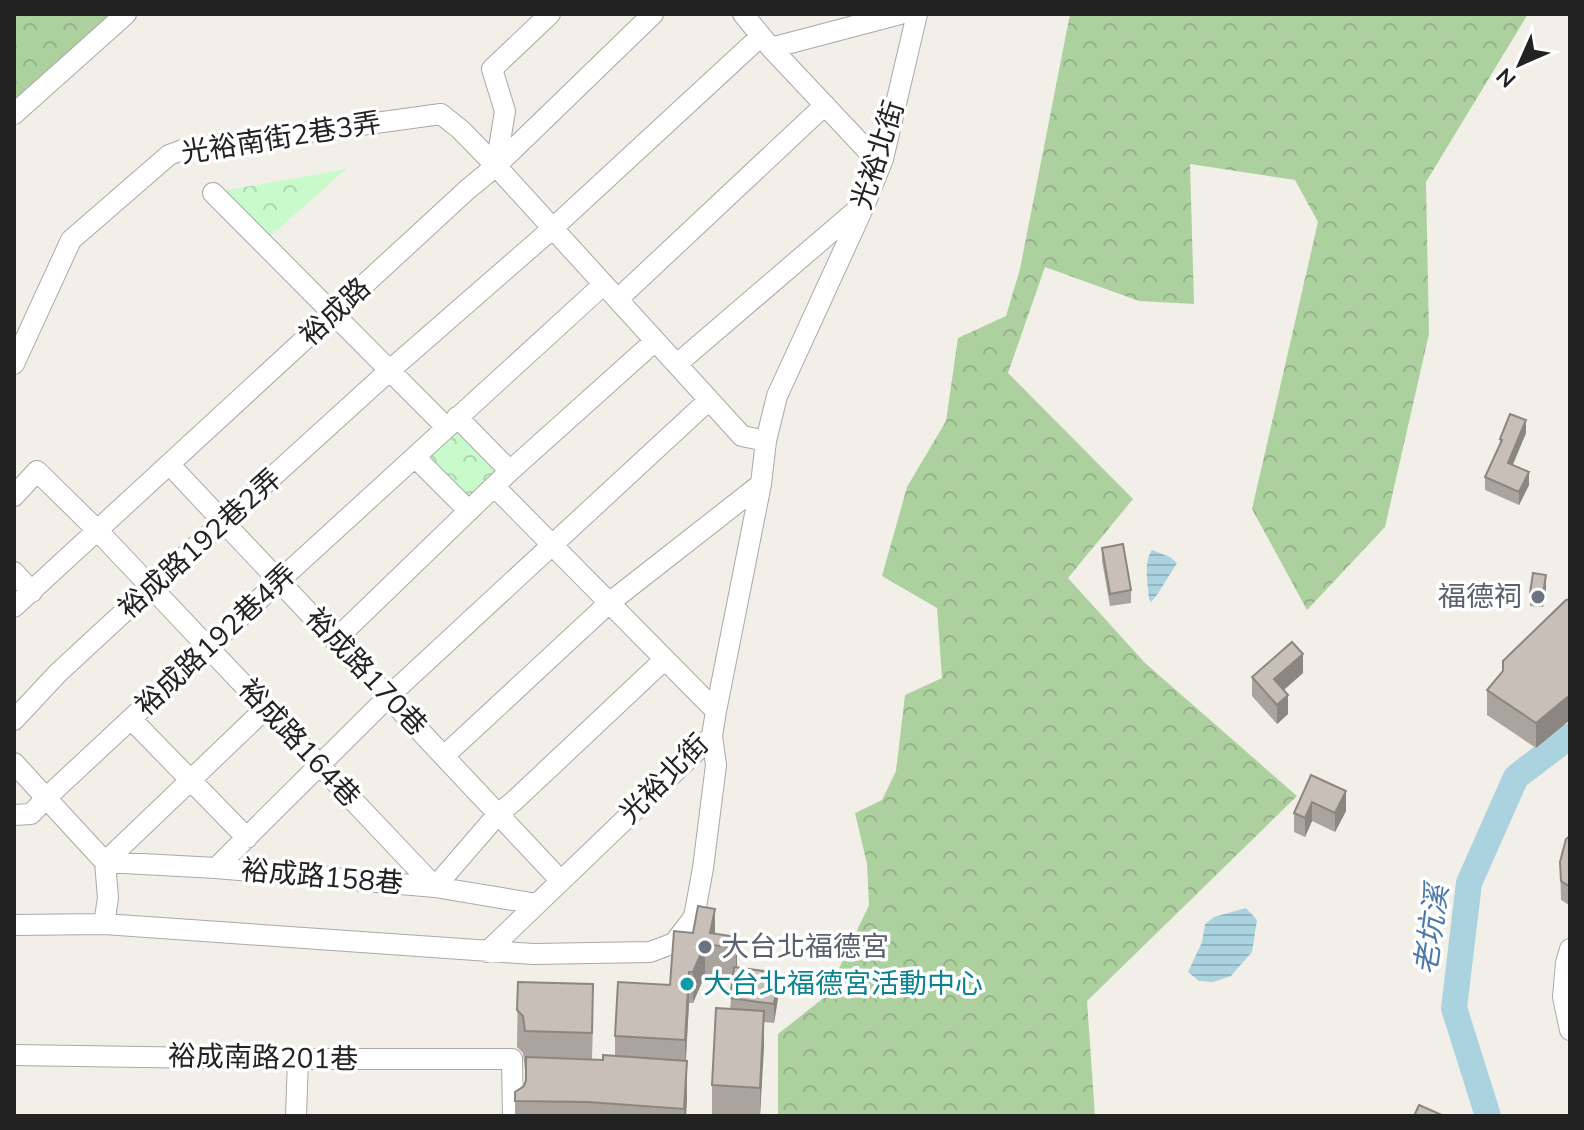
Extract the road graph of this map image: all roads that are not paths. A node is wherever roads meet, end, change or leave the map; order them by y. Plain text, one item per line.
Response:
1 (126, 14) edge
2 (550, 14) edge
3 (653, 14) edge
4 (743, 14) edge
5 (900, 14) edge
6 (917, 14) edge
7 (766, 42) junction
8 (825, 105) junction
9 (14, 114) edge
10 (883, 159) junction
11 (496, 166) junction
12 (213, 193) dead end
13 (865, 204) junction
14 (553, 228) junction
15 (611, 291) junction
16 (333, 314) junction
17 (655, 341) junction
18 (14, 364) edge
19 (677, 364) junction
20 (389, 371) junction
21 (709, 400) junction
22 (452, 422) junction
23 (766, 441) junction
24 (415, 457) junction
25 (169, 464) junction
26 (510, 471) junction
27 (761, 484) junction
28 (495, 487) junction
29 (14, 496) edge
30 (469, 511) junction
31 (225, 521) junction
32 (97, 530) junction
33 (551, 544) junction
34 (14, 572) edge
35 (280, 580) junction
36 (151, 587) junction
37 (32, 592) junction
38 (609, 603) junction
39 (14, 607) edge
40 (335, 640) junction
41 (208, 648) junction
42 (664, 660) junction
43 (389, 697) junction
44 (266, 708) junction
45 (716, 711) junction
46 (131, 719) junction
47 (14, 720) edge
48 (712, 736) junction
49 (444, 756) junction
50 (14, 763) edge
51 (319, 765) junction
52 (191, 781) junction
53 (46, 798) junction
54 (498, 814) junction
55 (14, 815) edge
56 (247, 838) junction
57 (105, 862) junction
58 (216, 868) junction
59 (561, 881) junction
60 (435, 887) junction
61 (537, 904) junction
62 (104, 924) junction
63 (14, 925) edge
64 (1570, 949) edge
65 (487, 952) junction
66 (1570, 1030) edge
67 (14, 1055) edge
68 (298, 1059) junction
69 (296, 1116) edge
70 (513, 1116) edge

1 - 9 street
2 - 11 street
3 - 11 street, 裕成路
4 - 7 street
5 - 7 street
6 - 10 street, 光裕北街
7 - 8 street
7 - 14 street, 裕成路192巷2弄
8 - 10 street
8 - 15 street, 裕成路192巷4弄
10 - 13 street, 光裕北街
11 - 14 street
11 - 16 street, 裕成路
11 - 18 street, 光裕南街2巷3弄
12 - 16 street
13 - 19 street
13 - 23 street, 光裕北街
14 - 15 street
14 - 20 street, 裕成路192巷2弄
15 - 17 street
15 - 22 street, 裕成路192巷4弄
16 - 20 street
16 - 25 street, 裕成路
17 - 19 street
17 - 26 street
19 - 21 street
20 - 22 street
20 - 31 street, 裕成路192巷2弄
21 - 23 street
21 - 33 street
22 - 24 street, 裕成路192巷4弄
22 - 26 street
23 - 27 street, 光裕北街
24 - 30 street
24 - 35 street, 裕成路192巷4弄
25 - 31 street, 裕成路170巷
25 - 32 street, 裕成路
26 - 28 street
27 - 38 street
27 - 45 street, 光裕北街
28 - 30 street
28 - 33 street
29 - 32 street, 裕成路164巷
30 - 40 street
31 - 35 street, 裕成路170巷
31 - 36 street, 裕成路192巷2弄
32 - 36 street, 裕成路164巷
32 - 37 street, 裕成路
33 - 38 street
33 - 43 street
34 - 37 street
35 - 40 street, 裕成路170巷
35 - 41 street, 裕成路192巷4弄
36 - 41 street, 裕成路164巷
36 - 47 street, 裕成路192巷2弄
37 - 39 street, 裕成路
38 - 42 street
38 - 49 street
40 - 43 street, 裕成路170巷
41 - 44 street, 裕成路164巷
41 - 46 street, 裕成路192巷4弄
42 - 45 street
42 - 54 street
43 - 49 street, 裕成路170巷
43 - 51 street
44 - 51 street, 裕成路164巷
44 - 52 street
45 - 48 street, 光裕北街
46 - 52 street
46 - 53 street, 裕成路192巷4弄
48 - 59 street, 光裕北街
48 - 65 street
49 - 54 street, 裕成路170巷
50 - 53 street
51 - 56 street
51 - 60 street, 裕成路164巷
52 - 56 street
52 - 57 street
53 - 55 street, 裕成路192巷4弄
53 - 57 street
54 - 59 street, 裕成路170巷
54 - 60 street
56 - 58 street
57 - 58 street, 裕成路158巷
57 - 62 street
58 - 60 street, 裕成路158巷
59 - 61 street, 光裕北街
60 - 61 street, 裕成路158巷
61 - 65 street, 光裕北街
62 - 63 street
62 - 65 street
64 - 66 street
67 - 68 street, 裕成南路201巷
68 - 69 street
68 - 70 street, 裕成南路201巷

